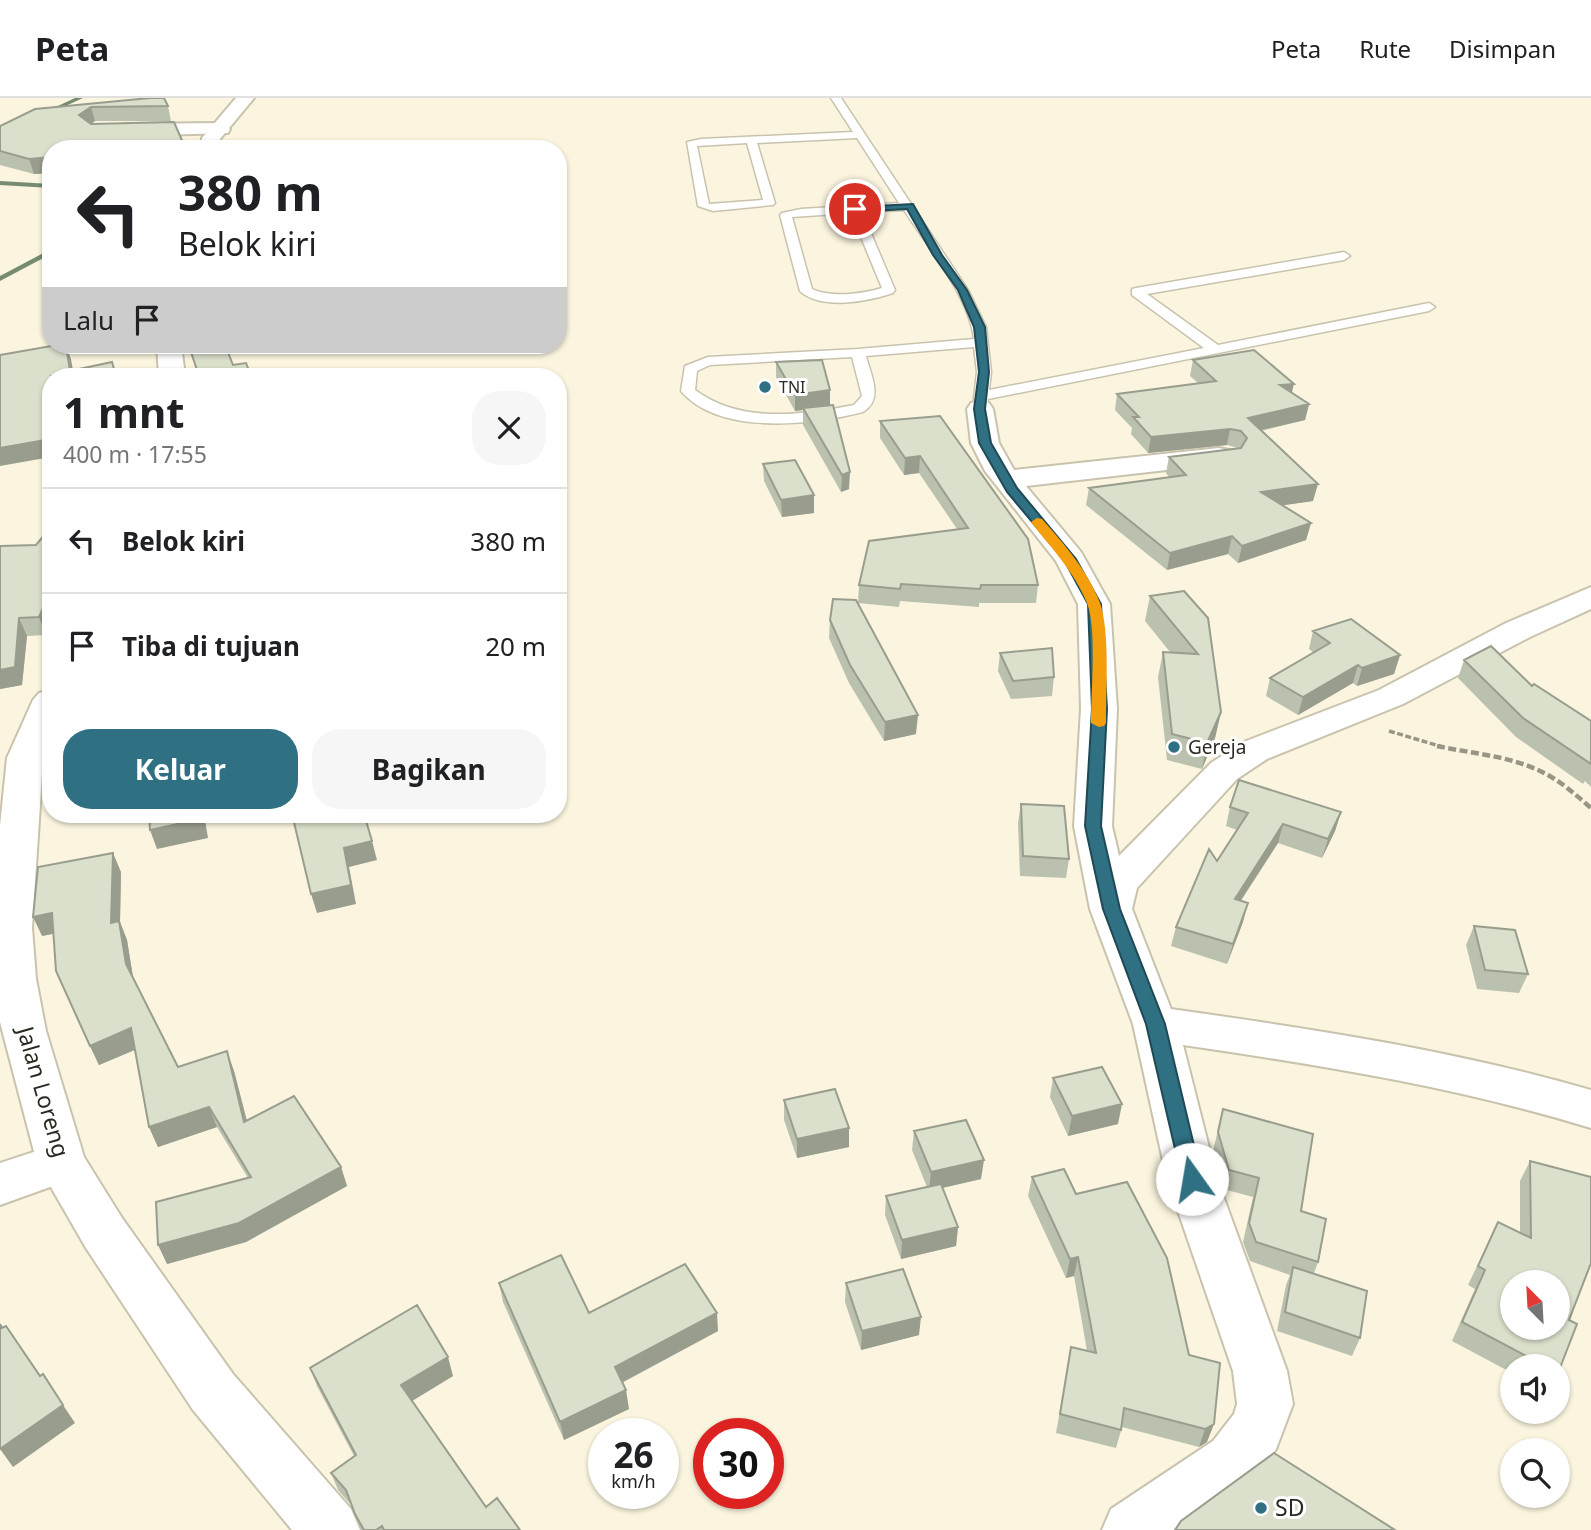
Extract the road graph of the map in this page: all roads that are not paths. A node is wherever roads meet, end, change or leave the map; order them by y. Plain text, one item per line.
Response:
1 (245, 98) edge
2 (836, 98) edge
3 (221, 129) junction
4 (107, 130) edge
5 (859, 135) junction
6 (211, 140) edge
7 (751, 140) junction
8 (909, 206) junction
9 (855, 209) junction
10 (1344, 256) dead end
11 (1429, 307) dead end
12 (980, 342) junction
13 (1214, 349) junction
14 (858, 353) junction
15 (981, 402) junction
16 (1227, 456) edge
17 (1005, 480) junction
18 (1591, 597) edge
19 (42, 722) edge
20 (25, 764) edge
21 (1111, 909) junction
22 (1155, 1024) junction
23 (1591, 1109) edge
24 (61, 1163) junction
25 (0, 1184) edge
26 (330, 1530) edge
27 (1132, 1530) edge

1 - 3 street
2 - 5 lane
3 - 4 street
3 - 6 street
5 - 7 lane
5 - 8 lane
7 - 7 lane
8 - 9 lane
8 - 12 lane
9 - 9 lane
10 - 13 lane
11 - 13 lane
12 - 14 lane
12 - 15 lane
13 - 15 lane
14 - 14 lane
15 - 17 street
16 - 17 street
17 - 21 street
18 - 21 street
19 - 20 street, Jalan Loreng
20 - 24 street, Jalan Loreng
21 - 22 street
22 - 23 street
22 - 27 street
24 - 25 street
24 - 26 street, Jalan Loreng

